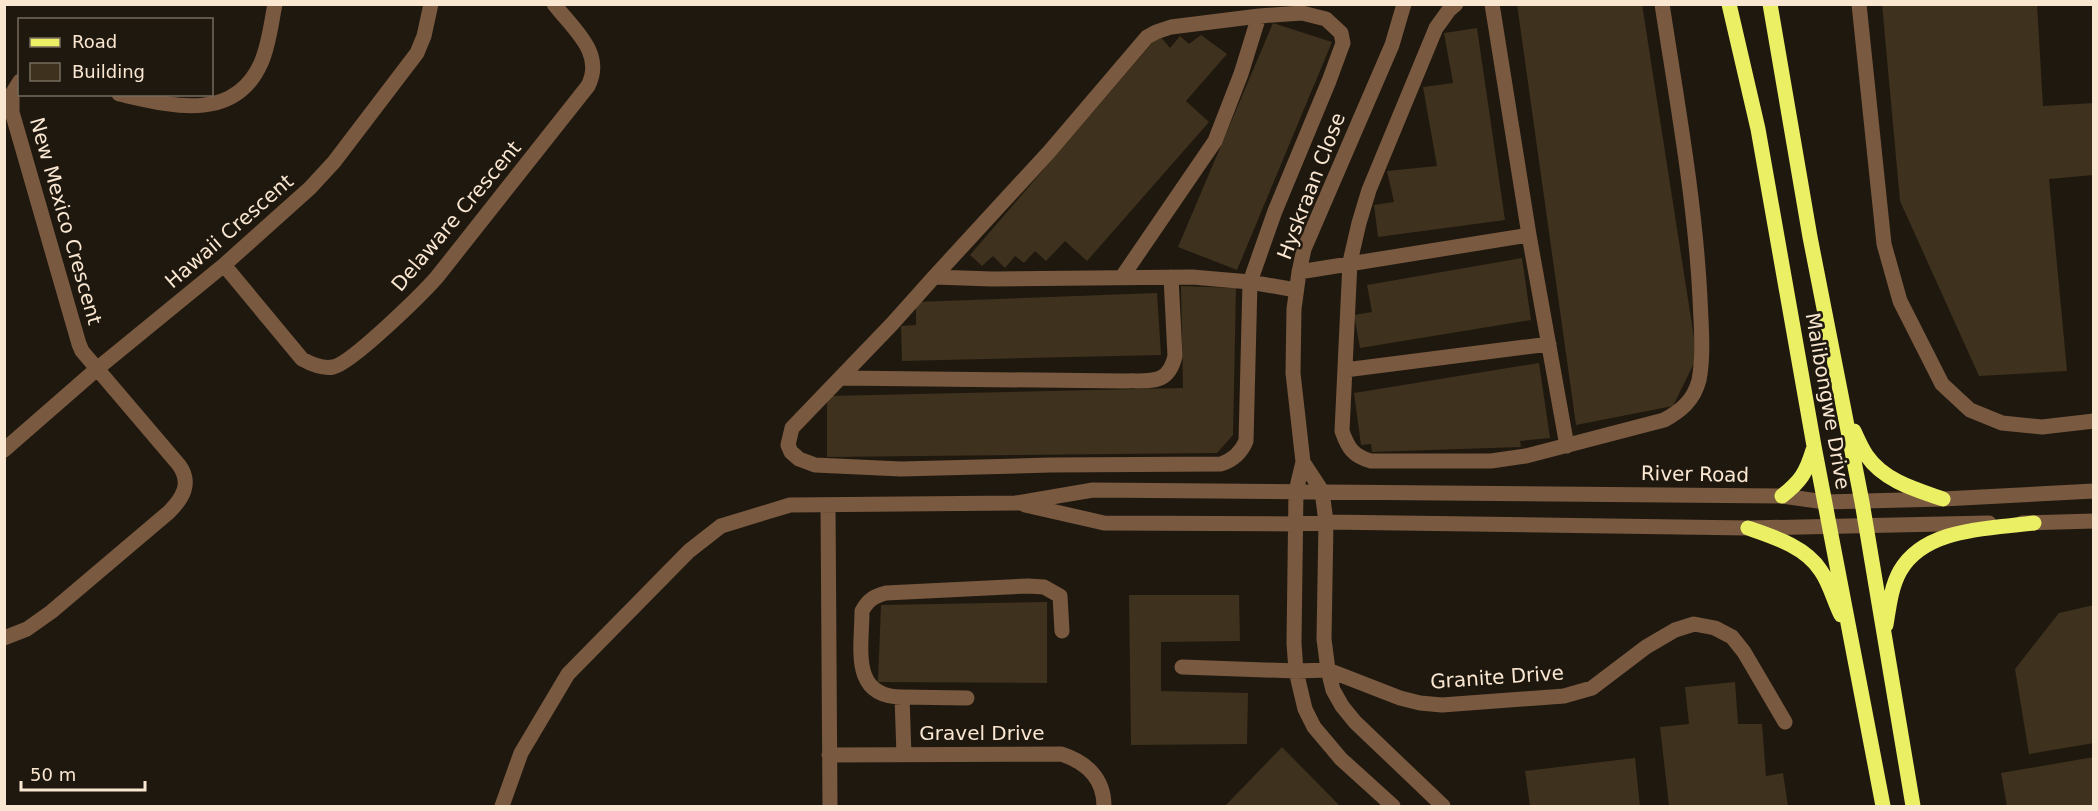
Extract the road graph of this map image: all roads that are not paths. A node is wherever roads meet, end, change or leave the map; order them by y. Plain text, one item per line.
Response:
1 (275, 4) edge
2 (431, 4) edge
3 (554, 4) edge
4 (1404, 4) edge
5 (1456, 4) edge
6 (1492, 4) edge
7 (1662, 4) edge
8 (1729, 4) edge
9 (1770, 4) edge
10 (1859, 4) edge
11 (1259, 16) junction
12 (18, 84) edge
13 (128, 96) edge
14 (1529, 235) junction
15 (1350, 262) junction
16 (224, 265) junction
17 (1299, 272) junction
18 (934, 277) junction
19 (1171, 277) junction
20 (1122, 278) junction
21 (1250, 282) junction
22 (1296, 290) junction
23 (1549, 344) junction
24 (98, 368) junction
25 (1345, 370) junction
26 (840, 378) junction
27 (1847, 418) junction
28 (2094, 421) edge
29 (1567, 446) junction
30 (1814, 446) junction
31 (4, 450) edge
32 (1303, 462) junction
33 (1296, 491) junction
34 (1322, 491) junction
35 (2094, 491) edge
36 (1782, 496) junction
37 (1943, 500) junction
38 (1825, 502) junction
39 (1862, 502) junction
40 (1016, 503) junction
41 (828, 505) junction
42 (2094, 521) edge
43 (1326, 522) junction
44 (2034, 522) junction
45 (1297, 524) junction
46 (1866, 524) junction
47 (1829, 526) junction
48 (1748, 528) junction
49 (1062, 631) dead end
50 (1884, 637) junction
51 (4, 638) edge
52 (1854, 646) junction
53 (1182, 667) dead end
54 (1328, 670) junction
55 (1296, 671) junction
56 (902, 697) junction
57 (967, 698) dead end
58 (1785, 722) dead end
59 (829, 755) junction
60 (904, 755) junction
61 (502, 807) edge
62 (830, 807) edge
63 (1104, 807) edge
64 (1393, 807) edge
65 (1443, 807) edge
66 (1883, 807) edge
67 (1913, 807) edge

1 - 13 street
2 - 16 street, Hawaii Crescent
3 - 16 street, Delaware Crescent
4 - 17 street, Hyskraan Close
5 - 15 street
6 - 14 street
7 - 29 street
8 - 30 main road, Malibongwe Drive
9 - 27 main road, Malibongwe Drive
10 - 28 street
11 - 18 street
11 - 20 street
11 - 21 street
12 - 24 street, New Mexico Crescent
14 - 15 street
14 - 23 street
15 - 17 street
15 - 25 street
16 - 24 street, Hawaii Crescent
17 - 22 street, Hyskraan Close
18 - 20 street
18 - 26 street
19 - 20 street
19 - 21 street
19 - 26 street
21 - 22 street
21 - 26 street
22 - 32 street, Hyskraan Close
23 - 25 street
23 - 29 street
24 - 31 street, Hawaii Crescent
24 - 51 street, New Mexico Crescent
25 - 29 street
27 - 37 main road
27 - 39 main road, Malibongwe Drive
30 - 36 main road
30 - 38 main road, Malibongwe Drive
32 - 33 street
32 - 34 street
33 - 34 street, River Road
33 - 40 street, River Road
33 - 45 street
34 - 36 street, River Road
34 - 43 street
35 - 37 street, River Road
36 - 38 street, River Road
37 - 39 street, River Road
38 - 39 street, River Road
38 - 47 main road, Malibongwe Drive
39 - 46 main road, Malibongwe Drive
40 - 41 street
40 - 45 street
41 - 59 street
41 - 61 street
42 - 44 street
43 - 45 street
43 - 48 street
43 - 54 street
44 - 46 street
44 - 50 main road
45 - 55 street
46 - 47 street
46 - 50 main road, Malibongwe Drive
47 - 48 street
47 - 52 main road, Malibongwe Drive
48 - 52 main road
49 - 56 street
50 - 67 main road, Malibongwe Drive
52 - 66 main road, Malibongwe Drive
53 - 55 street, Granite Drive
54 - 55 street, Granite Drive
54 - 58 street, Granite Drive
54 - 65 street
55 - 64 street
56 - 57 street
56 - 60 street
59 - 60 street, Gravel Drive
59 - 62 street
60 - 63 street, Gravel Drive

